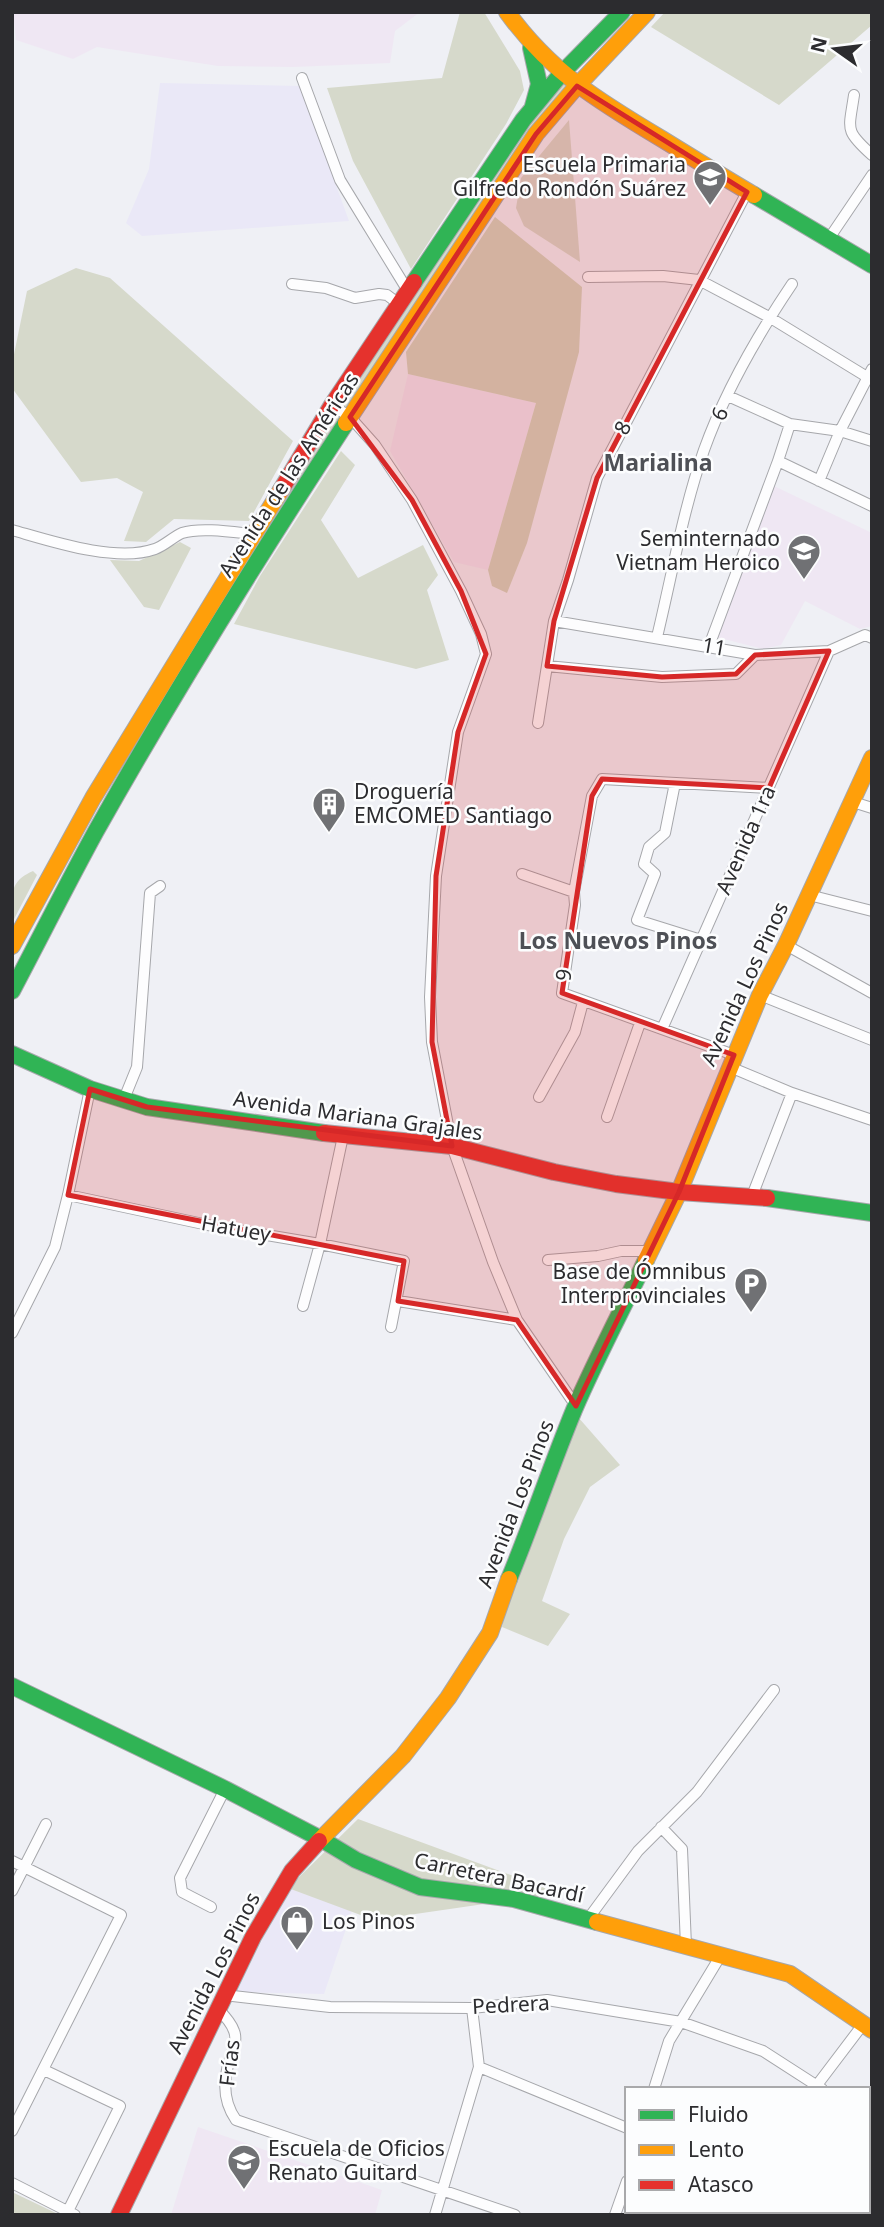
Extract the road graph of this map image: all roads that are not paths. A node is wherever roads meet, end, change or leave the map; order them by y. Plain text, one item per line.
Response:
1 (506, 12) edge
2 (622, 12) edge
3 (647, 12) edge
4 (530, 45) junction
5 (561, 74) junction
6 (302, 78) dead end
7 (577, 86) junction
8 (854, 95) dead end
9 (533, 106) junction
10 (872, 155) edge
11 (872, 175) edge
12 (747, 192) junction
13 (828, 240) junction
14 (872, 265) edge
15 (588, 278) dead end
16 (699, 280) junction
17 (292, 284) dead end
18 (792, 284) dead end
19 (404, 298) junction
20 (769, 317) junction
21 (870, 375) edge
22 (728, 396) junction
23 (332, 405) junction
24 (350, 417) junction
25 (790, 424) junction
26 (840, 431) junction
27 (872, 441) edge
28 (778, 461) junction
29 (819, 481) junction
30 (872, 506) edge
31 (12, 530) edge
32 (252, 534) junction
33 (268, 545) junction
34 (554, 621) junction
35 (657, 637) junction
36 (872, 638) edge
37 (709, 646) junction
38 (830, 651) junction
39 (755, 654) junction
40 (547, 666) junction
41 (538, 723) dead end
42 (872, 758) edge
43 (675, 783) junction
44 (769, 788) junction
45 (853, 802) junction
46 (872, 808) edge
47 (522, 874) dead end
48 (160, 886) dead end
49 (574, 892) junction
50 (809, 895) junction
51 (872, 911) edge
52 (701, 940) junction
53 (786, 945) junction
54 (12, 946) edge
55 (872, 978) edge
56 (12, 991) edge
57 (868, 991) edge
58 (760, 995) junction
59 (583, 1002) junction
60 (640, 1023) junction
61 (662, 1029) junction
62 (872, 1040) edge
63 (12, 1054) edge
64 (732, 1061) junction
65 (90, 1089) junction
66 (792, 1093) junction
67 (539, 1097) dead end
68 (124, 1099) junction
69 (607, 1117) dead end
70 (872, 1120) edge
71 (343, 1136) junction
72 (452, 1146) junction
73 (678, 1192) junction
74 (68, 1195) junction
75 (752, 1196) junction
76 (872, 1213) edge
77 (320, 1244) junction
78 (650, 1251) junction
79 (548, 1260) dead end
80 (398, 1301) junction
81 (303, 1306) dead end
82 (517, 1320) junction
83 (391, 1327) dead end
84 (12, 1333) edge
85 (576, 1406) junction
86 (12, 1686) edge
87 (774, 1690) dead end
88 (225, 1789) junction
89 (46, 1824) dead end
90 (661, 1827) junction
91 (321, 1839) junction
92 (12, 1861) edge
93 (24, 1867) junction
94 (12, 1891) edge
95 (211, 1907) dead end
96 (588, 1919) junction
97 (685, 1946) junction
98 (721, 1955) junction
99 (221, 2002) junction
100 (472, 2008) junction
101 (681, 2022) junction
102 (868, 2026) edge
103 (479, 2067) junction
104 (44, 2070) junction
105 (654, 2087) edge
106 (818, 2087) edge
107 (625, 2127) edge
108 (12, 2131) edge
109 (12, 2183) edge
110 (625, 2187) edge
111 (442, 2191) junction
112 (72, 2213) edge
113 (120, 2214) edge
114 (435, 2215) edge
115 (514, 2215) edge
116 (615, 2215) edge

1 - 4 main road
2 - 5 main road, Avenida de las Américas
3 - 7 main road, Avenida de las Américas
4 - 5 main road
4 - 9 main road
5 - 7 main road
5 - 9 main road, Avenida de las Américas
6 - 19 street
7 - 12 main road
7 - 24 main road, Avenida de las Américas
8 - 10 street
9 - 19 main road, Avenida de las Américas
11 - 13 street
12 - 13 main road
12 - 16 street, 8
13 - 14 main road
15 - 16 street
16 - 20 street
16 - 34 street, 8
17 - 19 street
18 - 20 street, 6
19 - 23 main road, Avenida de las Américas
20 - 21 street
20 - 22 street, 6
21 - 26 street
22 - 25 street
22 - 35 street, 6
23 - 24 street
23 - 32 main road, Avenida de las Américas
24 - 33 main road, Avenida de las Américas
24 - 72 street
25 - 26 street
25 - 28 street
26 - 27 street
26 - 29 street
28 - 29 street
28 - 37 street
29 - 30 street
31 - 32 street
32 - 33 street
32 - 54 main road, Avenida de las Américas
33 - 56 main road, Avenida de las Américas
34 - 35 street, 11
34 - 40 street, 8
35 - 37 street, 11
36 - 38 street, 11
37 - 39 street, 11
38 - 39 street, 11
38 - 44 street, Avenida 1ra
39 - 40 street
40 - 41 street, 8
42 - 45 main road, Avenida Los Pinos
43 - 44 street
43 - 49 street, 9
43 - 52 street
44 - 52 street, Avenida 1ra
45 - 46 street
45 - 50 main road, Avenida Los Pinos
47 - 49 street
48 - 68 street
49 - 59 street, 9
50 - 51 street
50 - 53 main road, Avenida Los Pinos
52 - 61 street, Avenida 1ra
53 - 57 street
53 - 58 main road, Avenida Los Pinos
55 - 57 street
58 - 62 street
58 - 64 main road, Avenida Los Pinos
59 - 60 street, 9
59 - 67 street
60 - 61 street, 9
60 - 69 street
61 - 64 street, 9
63 - 65 main road, Avenida Mariana Grajales
64 - 66 street, 9
64 - 73 main road, Avenida Los Pinos
65 - 68 main road, Avenida Mariana Grajales
65 - 74 street
66 - 70 street, 9
66 - 75 street
68 - 71 main road, Avenida Mariana Grajales
71 - 72 main road, Avenida Mariana Grajales
71 - 77 street
72 - 73 main road, Avenida Mariana Grajales
72 - 82 street
73 - 75 main road, Avenida Mariana Grajales
73 - 78 main road, Avenida Los Pinos
74 - 77 street, Hatuey
74 - 84 street
75 - 76 main road, Avenida Mariana Grajales
77 - 80 street, Hatuey
77 - 81 street
78 - 79 street
78 - 85 main road, Avenida Los Pinos
80 - 82 street
80 - 83 street
82 - 85 street
85 - 91 main road, Avenida Los Pinos
86 - 88 main road, Carretera Bacardí
87 - 90 street
88 - 91 main road, Carretera Bacardí
88 - 95 street
89 - 93 street
90 - 96 street
90 - 97 street
91 - 96 main road, Carretera Bacardí
91 - 99 main road, Avenida Los Pinos
92 - 93 street
93 - 94 street
93 - 104 street
96 - 97 main road, Carretera Bacardí
97 - 98 main road, Carretera Bacardí
98 - 101 street
98 - 102 main road, Carretera Bacardí
99 - 100 street, Pedrera
99 - 111 street, Frías
99 - 113 main road, Avenida Los Pinos
100 - 101 street, Pedrera
100 - 103 street
101 - 105 street
101 - 106 street, Pedrera
102 - 106 street
103 - 107 street
103 - 111 street
104 - 108 street
104 - 112 street
109 - 112 street
110 - 116 street
111 - 114 street
111 - 115 street, Frías

